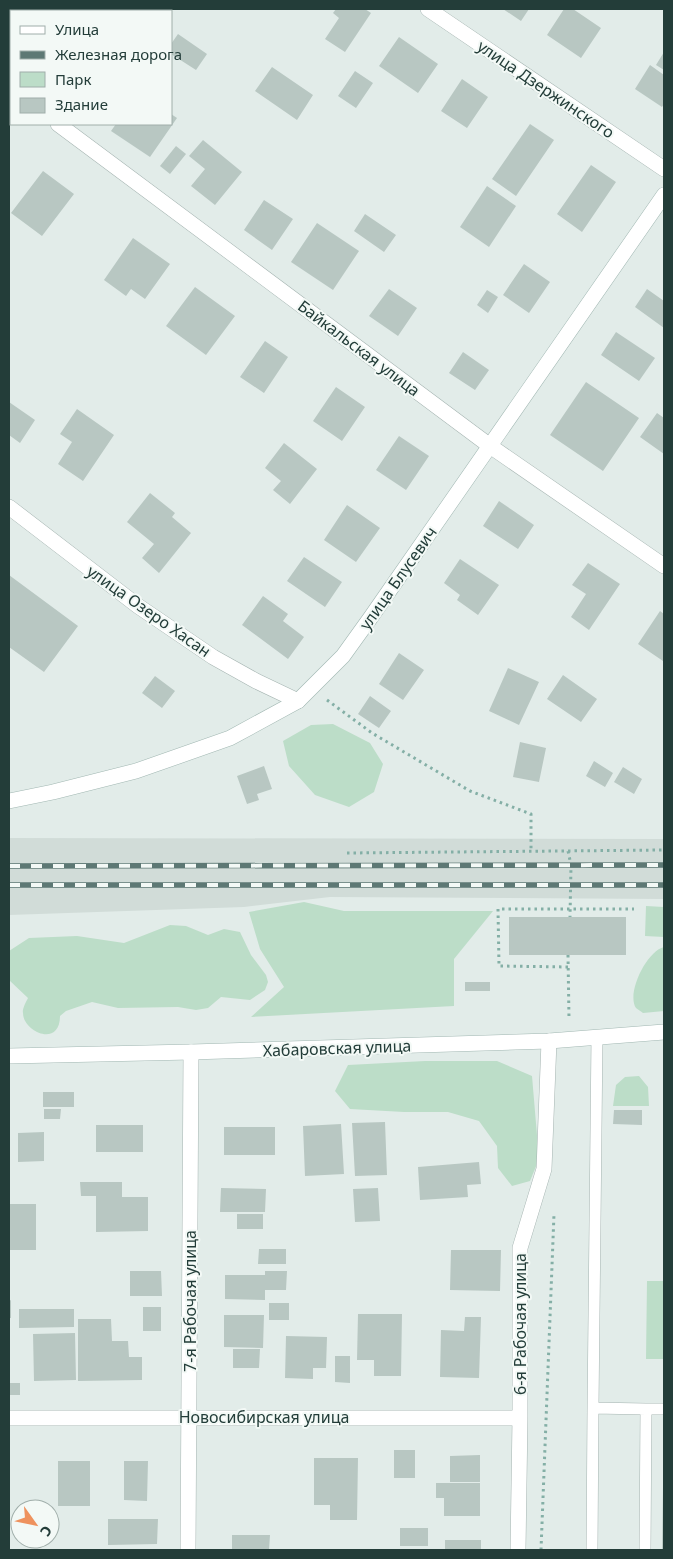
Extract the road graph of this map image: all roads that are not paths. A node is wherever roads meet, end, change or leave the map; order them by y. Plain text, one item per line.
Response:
1 (428, 9) edge
2 (59, 125) edge
3 (664, 169) edge
4 (664, 195) edge
5 (490, 446) junction
6 (9, 507) edge
7 (664, 566) edge
8 (298, 701) junction
9 (9, 801) edge
10 (664, 1032) edge
11 (598, 1037) junction
12 (549, 1041) junction
13 (191, 1052) junction
14 (9, 1056) edge
15 (594, 1408) junction
16 (646, 1408) junction
17 (664, 1409) edge
18 (190, 1417) junction
19 (9, 1418) edge
20 (520, 1418) junction
21 (188, 1550) edge
22 (518, 1550) edge
23 (592, 1550) edge
24 (645, 1550) edge

1 - 3 street, улица Дзержинского
2 - 5 street, Байкальская улица
4 - 5 street, улица Блусевич
5 - 7 street, Байкальская улица
5 - 8 street, улица Блусевич
6 - 8 street, улица Озеро Хасан
8 - 9 street, улица Блусевич
10 - 11 street, Хабаровская улица
11 - 12 street, Хабаровская улица
11 - 15 lane
12 - 13 street, Хабаровская улица
12 - 20 street, 6-я Рабочая улица
13 - 14 street, Хабаровская улица
13 - 18 street, 7-я Рабочая улица
15 - 16 lane
15 - 23 lane
16 - 17 lane
16 - 24 lane
18 - 19 street, Новосибирская улица
18 - 20 street, Новосибирская улица
18 - 21 street, 7-я Рабочая улица
20 - 22 street, 6-я Рабочая улица

